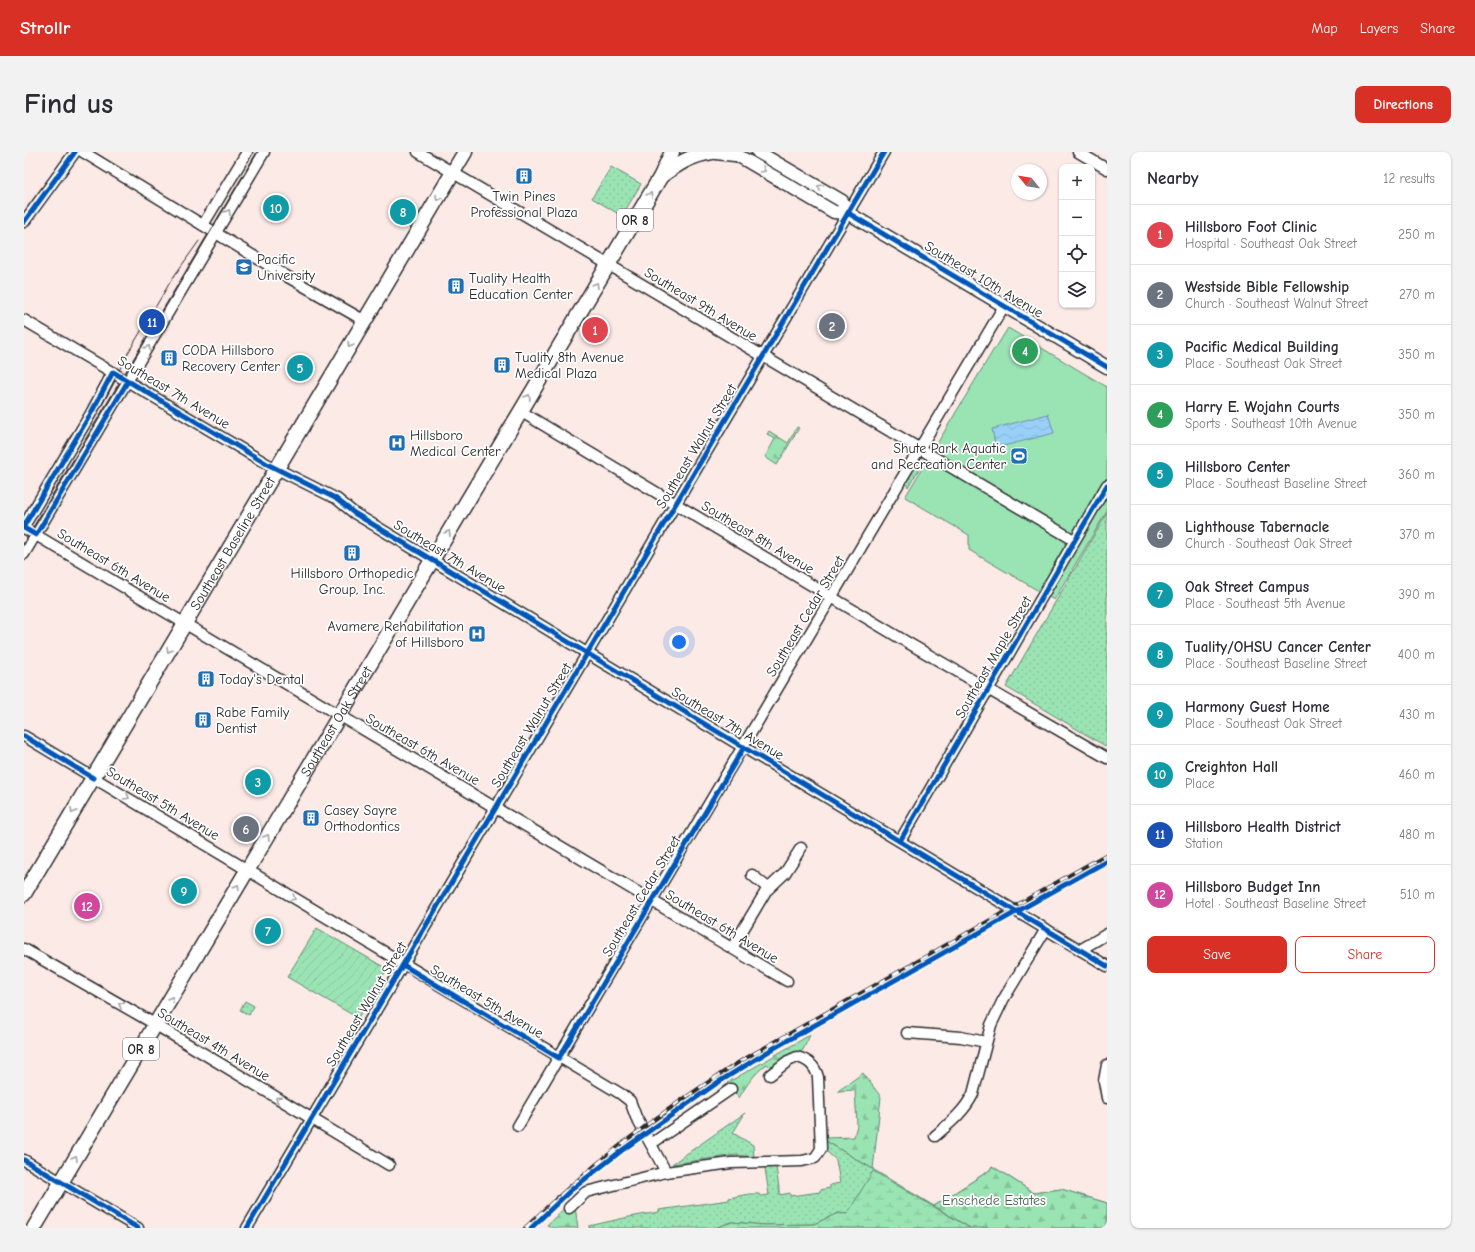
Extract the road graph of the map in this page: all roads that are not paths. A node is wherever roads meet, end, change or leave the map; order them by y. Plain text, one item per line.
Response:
1 (75, 152) edge
2 (83, 152) edge
3 (247, 152) edge
4 (264, 152) edge
5 (418, 152) edge
6 (465, 152) edge
7 (672, 152) edge
8 (712, 152) edge
9 (716, 152) edge
10 (758, 152) edge
11 (884, 152) edge
12 (1078, 152) edge
13 (734, 153) edge
14 (1107, 169) edge
15 (453, 173) junction
16 (661, 176) junction
17 (848, 212) junction
18 (24, 222) edge
19 (203, 225) junction
20 (216, 233) junction
21 (608, 265) junction
22 (1004, 306) junction
23 (24, 320) edge
24 (365, 321) junction
25 (763, 356) junction
26 (1107, 367) edge
27 (113, 372) junction
28 (128, 381) junction
29 (520, 411) junction
30 (920, 449) junction
31 (277, 468) junction
32 (1107, 485) edge
33 (676, 504) junction
34 (24, 527) edge
35 (36, 534) junction
36 (1074, 540) junction
37 (24, 554) edge
38 (432, 559) junction
39 (833, 598) junction
40 (185, 624) junction
41 (587, 653) junction
42 (988, 689) junction
43 (338, 716) junction
44 (24, 736) edge
45 (744, 747) junction
46 (1107, 758) edge
47 (93, 778) junction
48 (496, 808) junction
49 (900, 841) junction
50 (801, 848) dead end
51 (247, 870) junction
52 (752, 875) dead end
53 (768, 888) junction
54 (24, 894) edge
55 (652, 900) junction
56 (1046, 929) junction
57 (1107, 934) edge
58 (732, 948) junction
59 (24, 949) edge
60 (1080, 950) junction
61 (403, 965) junction
62 (1107, 966) edge
63 (787, 981) dead end
64 (155, 1025) junction
65 (907, 1033) dead end
66 (986, 1042) junction
67 (559, 1058) junction
68 (1107, 1066) edge
69 (770, 1075) dead end
70 (731, 1089) dead end
71 (1107, 1098) edge
72 (312, 1118) junction
73 (518, 1126) dead end
74 (935, 1136) dead end
75 (651, 1144) junction
76 (24, 1160) edge
77 (389, 1165) dead end
78 (666, 1172) junction
79 (61, 1182) junction
80 (569, 1208) dead end
81 (34, 1228) edge
82 (138, 1228) edge
83 (247, 1228) edge

1 - 18 street
2 - 19 street
3 - 19 street
20 -> 4 street
5 - 15 street, Southeast 9th Avenue
6 - 15 highway, Southeast Baseline Street
7 - 16 highway, Southeast Oak Street
8 - 16 highway, OR 8
9 - 13 highway
17 -> 10 main road, Southeast 10th Avenue
11 - 17 street, Southeast Walnut Street
12 - 14 street
13 -> 17 main road, Southeast 10th Avenue
15 - 21 street, Southeast 9th Avenue
15 -> 24 highway, Southeast Baseline Street
21 -> 16 highway, Southeast Oak Street / OR 8
17 - 22 main road, Southeast 10th Avenue
17 - 25 street, Southeast Walnut Street
19 - 20 street
20 - 24 street
28 -> 20 street
21 - 25 street, Southeast 9th Avenue
29 -> 21 highway, Southeast Oak Street / OR 8
22 - 26 main road, Southeast 10th Avenue
22 - 30 street, Southeast Cedar Street
23 - 27 street, Southeast 7th Avenue
24 -> 31 highway, Southeast Baseline Street
25 - 30 street, Southeast 9th Avenue
25 - 33 street, Southeast Walnut Street
27 - 28 street, Southeast 7th Avenue
27 - 34 street
28 - 31 street, Southeast 7th Avenue
28 - 35 street
29 - 33 street, Southeast 8th Avenue
38 -> 29 highway, Southeast Oak Street / OR 8
30 - 36 street, Southeast 9th Avenue
30 - 39 street, Southeast Cedar Street
31 - 38 street, Southeast 7th Avenue
31 - 40 highway, Southeast Baseline Street
32 - 36 street, Southeast Maple Street
33 - 39 street, Southeast 8th Avenue
33 - 41 street, Southeast Walnut Street
34 - 35 street, Southeast 6th Avenue
35 - 37 street
35 - 40 street, Southeast 6th Avenue
36 - 42 street, Southeast Maple Street
38 - 41 street, Southeast 7th Avenue
38 - 43 highway, Southeast Oak Street / OR 8
39 - 42 street, Southeast 8th Avenue
39 - 45 street, Southeast Cedar Street
40 - 43 street, Southeast 6th Avenue
40 -> 47 highway, Southeast Baseline Street
41 - 45 street, Southeast 7th Avenue
41 - 48 street, Southeast Walnut Street
42 - 46 street, Southeast 8th Avenue
42 - 49 street, Southeast Maple Street
43 - 48 street, Southeast 6th Avenue
51 -> 43 highway, Southeast Oak Street / OR 8
44 - 47 street, Southeast 5th Avenue
45 - 49 street, Southeast 7th Avenue
45 - 55 street, Southeast Cedar Street
47 -> 51 street, Southeast 5th Avenue
47 -> 54 highway, Southeast Baseline Street
48 - 55 street, Southeast 6th Avenue
48 - 61 street, Southeast Walnut Street
49 - 56 street, Southeast 7th Avenue
50 - 53 street
51 -> 61 street, Southeast 5th Avenue
64 -> 51 highway, Southeast Oak Street / OR 8
52 - 53 street
53 - 58 street
55 - 58 street, Southeast 6th Avenue
55 - 67 street, Southeast Cedar Street
56 - 60 street, Southeast 7th Avenue
56 - 66 street
57 - 60 street
58 - 63 street, Southeast 6th Avenue
64 -> 59 street, Southeast 4th Avenue
60 - 62 street, Southeast 7th Avenue
61 - 67 street, Southeast 5th Avenue
61 - 72 street, Southeast Walnut Street
72 -> 64 street, Southeast 4th Avenue
79 -> 64 highway, Southeast Oak Street / OR 8
65 - 66 street
66 - 74 street
67 - 73 street, Southeast Cedar Street
67 - 75 street, Southeast 5th Avenue
68 - 71 street
69 - 78 street
70 - 75 street
72 - 77 street, Southeast 4th Avenue
72 - 83 street, Southeast Walnut Street
75 - 78 street, Southeast 5th Avenue
76 - 79 street
78 - 80 street
79 - 81 highway, Southeast Oak Street / OR 8
79 - 82 street

